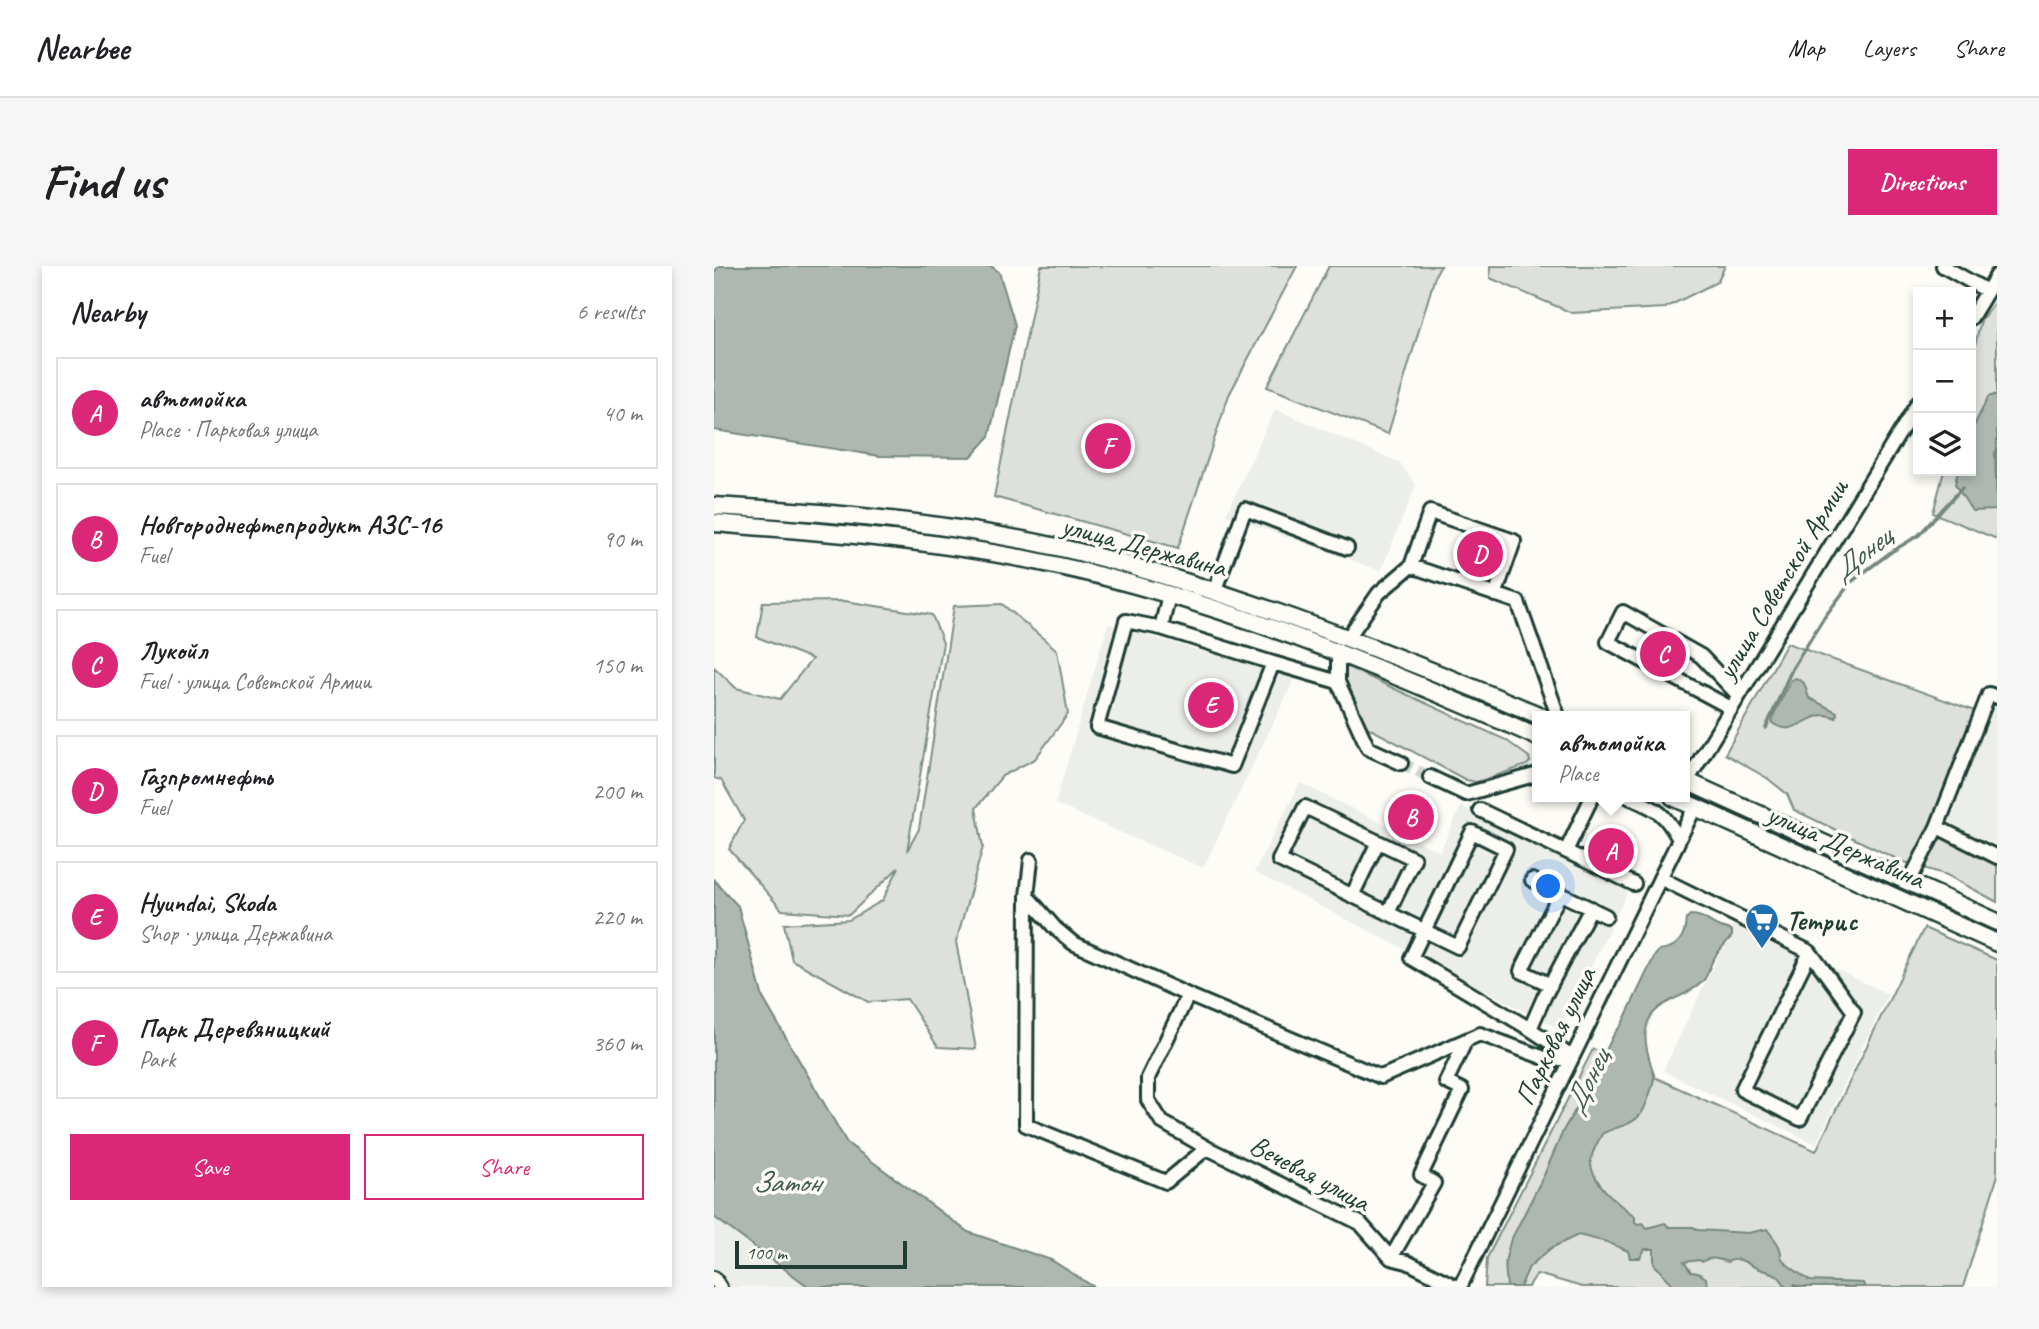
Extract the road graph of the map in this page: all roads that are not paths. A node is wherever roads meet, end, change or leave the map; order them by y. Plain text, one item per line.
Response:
1 (1943, 266) edge
2 (1997, 275) edge
3 (1987, 291) junction
4 (1976, 310) edge
5 (1913, 411) edge
6 (714, 506) edge
7 (714, 523) edge
8 (1347, 548) dead end
9 (1411, 566) junction
10 (1214, 592) junction
11 (1169, 595) junction
12 (1495, 595) junction
13 (1161, 628) junction
14 (1347, 639) junction
15 (1338, 653) junction
16 (1273, 663) junction
17 (1338, 682) junction
18 (1739, 696) junction
19 (1997, 697) edge
20 (1731, 708) junction
21 (1556, 711) edge
22 (1532, 712) edge
23 (1532, 734) edge
24 (1401, 763) tunnel mouth
25 (1690, 775) edge
26 (1532, 776) edge
27 (1430, 777) tunnel mouth
28 (1690, 783) edge
29 (1590, 802) edge
30 (1641, 802) edge
31 (1684, 802) edge
32 (1695, 807) junction
33 (1480, 810) dead end
34 (1937, 827) junction
35 (1679, 839) junction
36 (1378, 842) junction
37 (1566, 851) junction
38 (1997, 857) edge
39 (1031, 860) dead end
40 (1660, 878) junction
41 (1532, 880) dead end
42 (1909, 882) junction
43 (1634, 884) dead end
44 (1560, 894) junction
45 (1027, 896) junction
46 (1352, 896) junction
47 (1591, 908) junction
48 (1388, 913) junction
49 (1606, 916) dead end
50 (1997, 922) edge
51 (1424, 931) junction
52 (1997, 943) edge
53 (1810, 952) junction
54 (1551, 985) junction
55 (1188, 995) junction
56 (1530, 1029) junction
57 (1466, 1040) junction
58 (1572, 1057) junction
59 (1207, 1147) junction
60 (1391, 1258) junction
61 (714, 1278) edge
62 (720, 1287) edge
63 (1459, 1287) edge

1 - 3 street
2 - 3 street
3 - 4 street
5 - 18 street, улица Советской Армии
6 - 10 main road, улица Державина
7 - 11 main road, улица Державина
8 - 10 street
9 - 12 street
9 - 12 street
9 - 14 street
10 - 14 main road, улица Державина
11 - 13 street
11 - 15 main road, улица Державина
12 - 21 street
13 - 16 street
13 - 16 street
14 - 22 main road, улица Державина
15 - 17 street
15 - 23 main road, улица Державина
16 - 17 street
17 - 24 street
18 - 20 street, улица Советской Армии
18 - 20 street
19 - 34 street
20 - 25 street, улица Советской Армии
26 - 27 street
28 - 42 main road, улица Державина
29 - 37 street
30 - 35 street
31 - 32 main road, улица Державина
32 - 35 street, Парковая улица
32 - 52 main road, улица Державина
33 - 37 street
34 - 38 street
34 - 42 street
35 - 40 street, Парковая улица
36 - 46 street
36 - 46 street
36 - 48 street
37 - 43 street
39 - 45 street
40 - 53 street
40 - 58 street, Парковая улица
41 - 44 street
42 - 50 main road, улица Державина
44 - 47 street
44 - 54 street
45 - 55 street
45 - 59 street
46 - 48 street
47 - 49 street
47 - 54 street
48 - 51 street
51 - 51 street
51 - 56 street
53 - 53 street
54 - 56 street
55 - 57 street
55 - 59 street, Вечевая улица
56 - 58 street
57 - 58 street
57 - 60 street
58 - 63 street, Парковая улица
59 - 60 street, Вечевая улица
60 - 63 street, Вечевая улица
61 - 62 street

